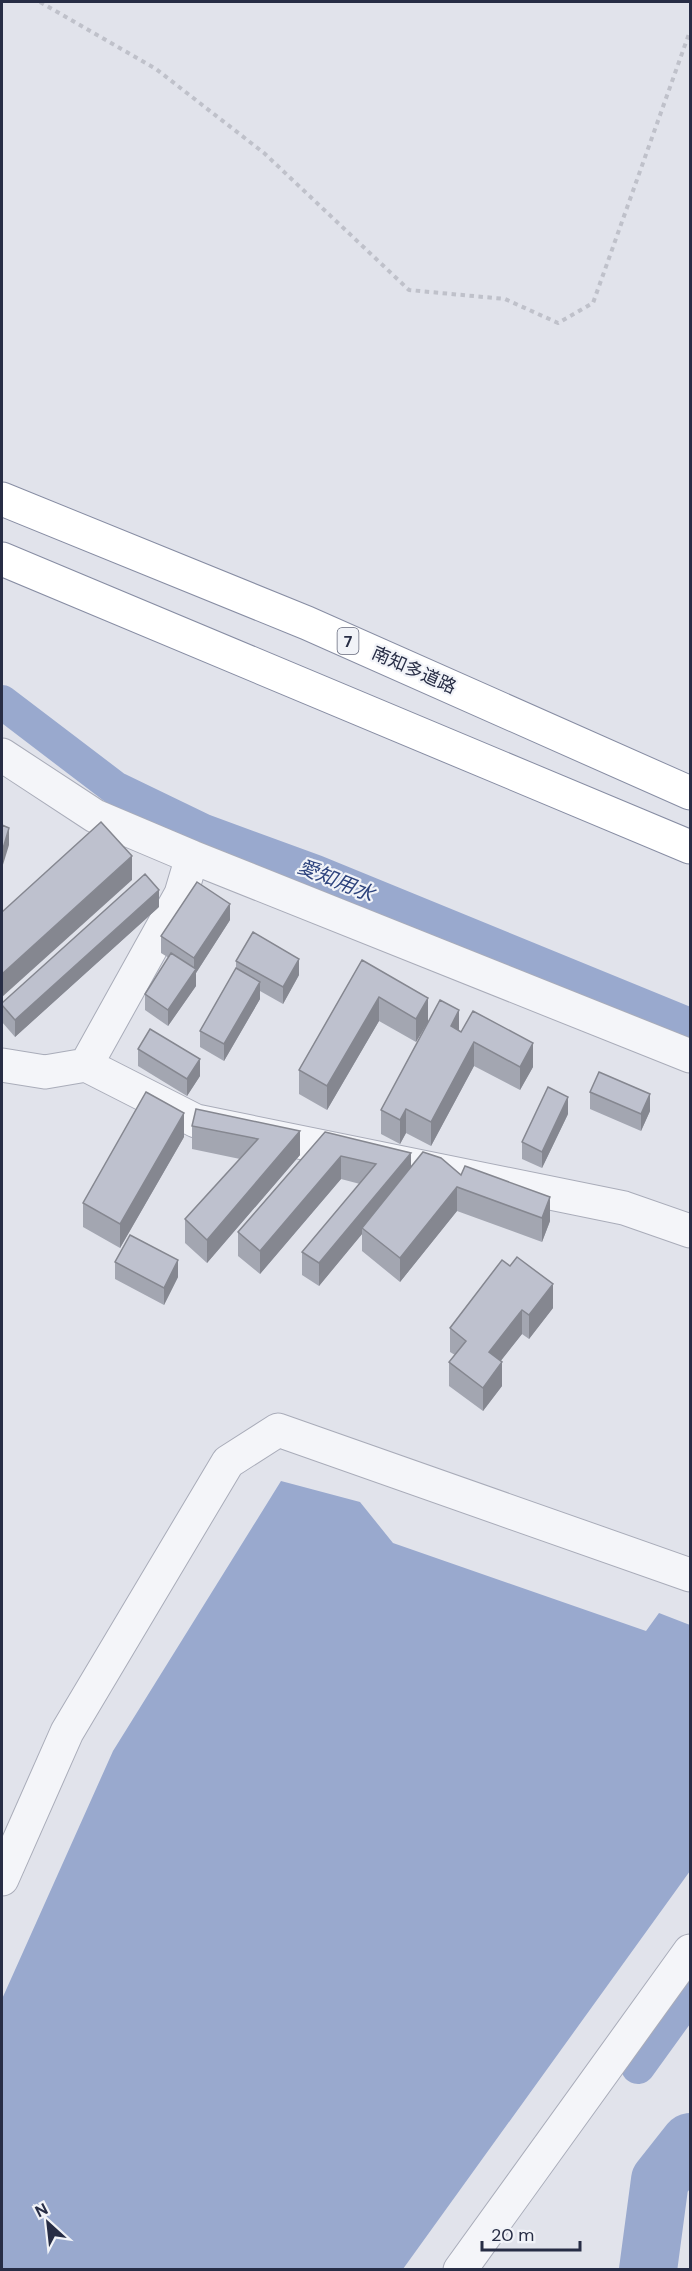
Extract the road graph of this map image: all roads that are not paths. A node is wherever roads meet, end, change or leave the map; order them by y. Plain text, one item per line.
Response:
1 (2, 498) edge
2 (2, 559) edge
3 (2, 756) edge
4 (690, 793) edge
5 (690, 847) edge
6 (192, 857) junction
7 (690, 1056) edge
8 (2, 1065) edge
9 (87, 1065) junction
10 (690, 1231) edge
11 (690, 1575) edge
12 (2, 1879) edge
13 (690, 1951) edge
14 (460, 2270) edge

1 - 4 highway, 南知多道路 / 7
2 - 5 highway
3 - 6 street
6 - 7 street
6 - 9 street
8 - 9 street
9 - 10 street
11 - 12 street
13 - 14 street

